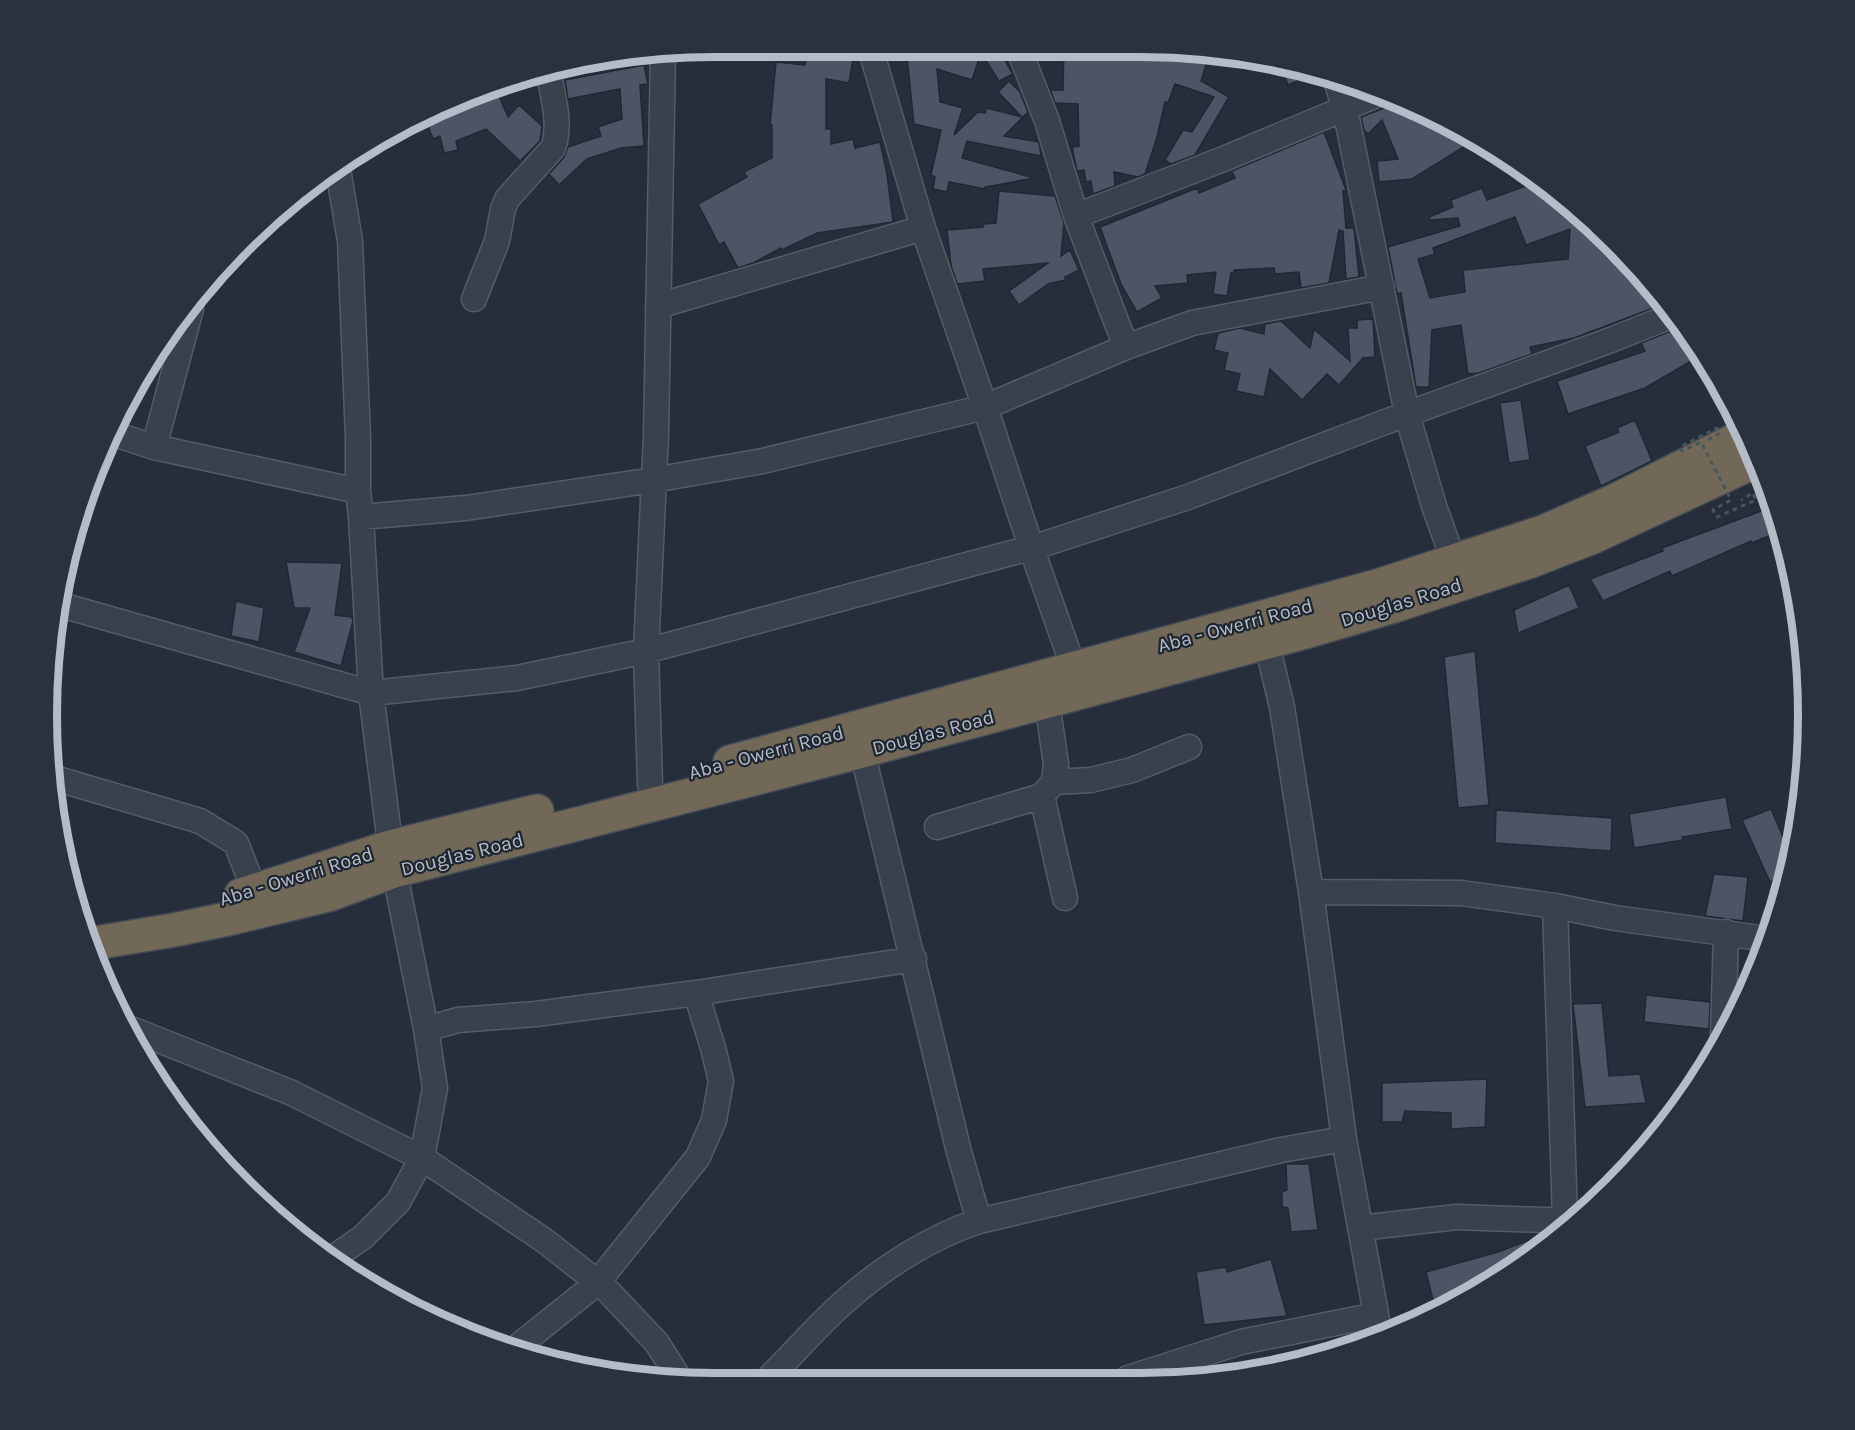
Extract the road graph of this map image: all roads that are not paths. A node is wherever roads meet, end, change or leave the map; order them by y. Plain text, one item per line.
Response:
1 (873, 57) edge
2 (1022, 57) edge
3 (663, 59) edge
4 (549, 78) edge
5 (1338, 88) edge
6 (1369, 98) edge
7 (1344, 109) junction
8 (339, 175) edge
9 (1076, 216) junction
10 (923, 228) junction
11 (1382, 287) junction
12 (474, 299) dead end
13 (658, 306) junction
14 (1666, 318) dead end
15 (188, 322) edge
16 (1126, 347) junction
17 (985, 408) junction
18 (1407, 414) junction
19 (120, 436) edge
20 (153, 447) junction
21 (1741, 448) edge
22 (653, 480) junction
23 (358, 491) junction
24 (361, 517) junction
25 (1031, 547) junction
26 (1458, 572) junction
27 (67, 608) edge
28 (1264, 630) junction
29 (646, 651) junction
30 (1079, 681) junction
31 (371, 693) junction
32 (1047, 702) junction
33 (1189, 747) dead end
34 (862, 751) junction
35 (61, 780) edge
36 (650, 784) junction
37 (1048, 789) junction
38 (938, 827) dead end
39 (392, 859) junction
40 (255, 892) junction
41 (1311, 892) junction
42 (1065, 898) dead end
43 (1555, 906) junction
44 (90, 922) edge
45 (1726, 932) junction
46 (1759, 938) edge
47 (98, 943) edge
48 (914, 959) junction
49 (696, 993) junction
50 (1724, 1018) edge
51 (426, 1029) junction
52 (139, 1032) edge
53 (1344, 1139) junction
54 (422, 1158) junction
55 (1569, 1214) edge
56 (1562, 1220) edge
57 (979, 1221) junction
58 (1360, 1228) junction
59 (338, 1254) edge
60 (597, 1283) junction
61 (1378, 1325) edge
62 (521, 1344) edge
63 (675, 1372) edge
64 (774, 1373) edge
65 (1144, 1373) edge

1 - 10 street
2 - 9 street
3 - 13 street
4 - 12 street
5 - 7 street
6 - 7 street
7 - 9 street
7 - 11 street
8 - 23 street
9 - 16 street
10 - 13 street
10 - 17 street
11 - 16 street
11 - 18 street
13 - 22 street
14 - 18 street
15 - 20 street
16 - 17 street
17 - 22 street
17 - 25 street
18 - 25 street
18 - 26 street
19 - 20 street
20 - 23 street
21 - 26 highway, Douglas Road
22 - 24 street
22 - 29 street
23 - 24 street
24 - 31 street
25 - 29 street
25 - 30 street
26 - 28 highway, Douglas Road
27 - 31 street
28 - 30 highway, Douglas Road
28 - 41 street
29 - 31 street
29 - 36 street
30 - 32 highway, Douglas Road
30 - 36 highway, Aba - Owerri Road
31 - 39 street
32 - 34 highway, Douglas Road
32 - 37 street
33 - 37 street
34 - 39 highway, Douglas Road
34 - 48 street
35 - 40 street
36 - 39 highway, Aba - Owerri Road
37 - 38 street
37 - 42 street
39 - 40 highway, Aba - Owerri Road
39 - 47 highway, Douglas Road
39 - 51 street
40 - 44 highway, Aba - Owerri Road
41 - 43 street
41 - 53 street
43 - 45 street
43 - 55 street
45 - 46 street
45 - 50 street
48 - 49 street
48 - 57 street
49 - 51 street
49 - 60 street
51 - 54 street
52 - 54 street
53 - 57 street
53 - 58 street
54 - 59 street
54 - 60 street
56 - 58 street
57 - 64 street
58 - 61 street
60 - 62 street
60 - 63 street
61 - 65 street

